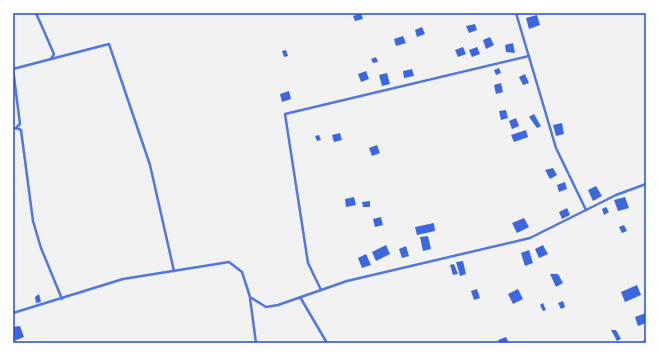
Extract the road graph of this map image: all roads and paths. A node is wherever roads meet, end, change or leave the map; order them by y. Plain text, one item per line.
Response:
1 (36, 13) edge
2 (516, 13) edge
3 (529, 56) junction
4 (51, 60) junction
5 (15, 129) edge
6 (646, 184) edge
7 (586, 210) junction
8 (174, 271) junction
9 (322, 290) junction
10 (250, 297) junction
11 (300, 297) junction
12 (62, 298) junction
13 (13, 313) edge
14 (646, 340) edge
15 (256, 343) edge
16 (327, 343) edge
17 (643, 343) edge

1 - 4 street
2 - 3 street
3 - 7 street
3 - 9 street
4 - 5 street
4 - 8 street
5 - 12 street
6 - 7 street
7 - 9 street
8 - 10 street
8 - 12 street
9 - 11 street
10 - 11 street
10 - 15 street
11 - 16 street
12 - 13 street
14 - 17 street

